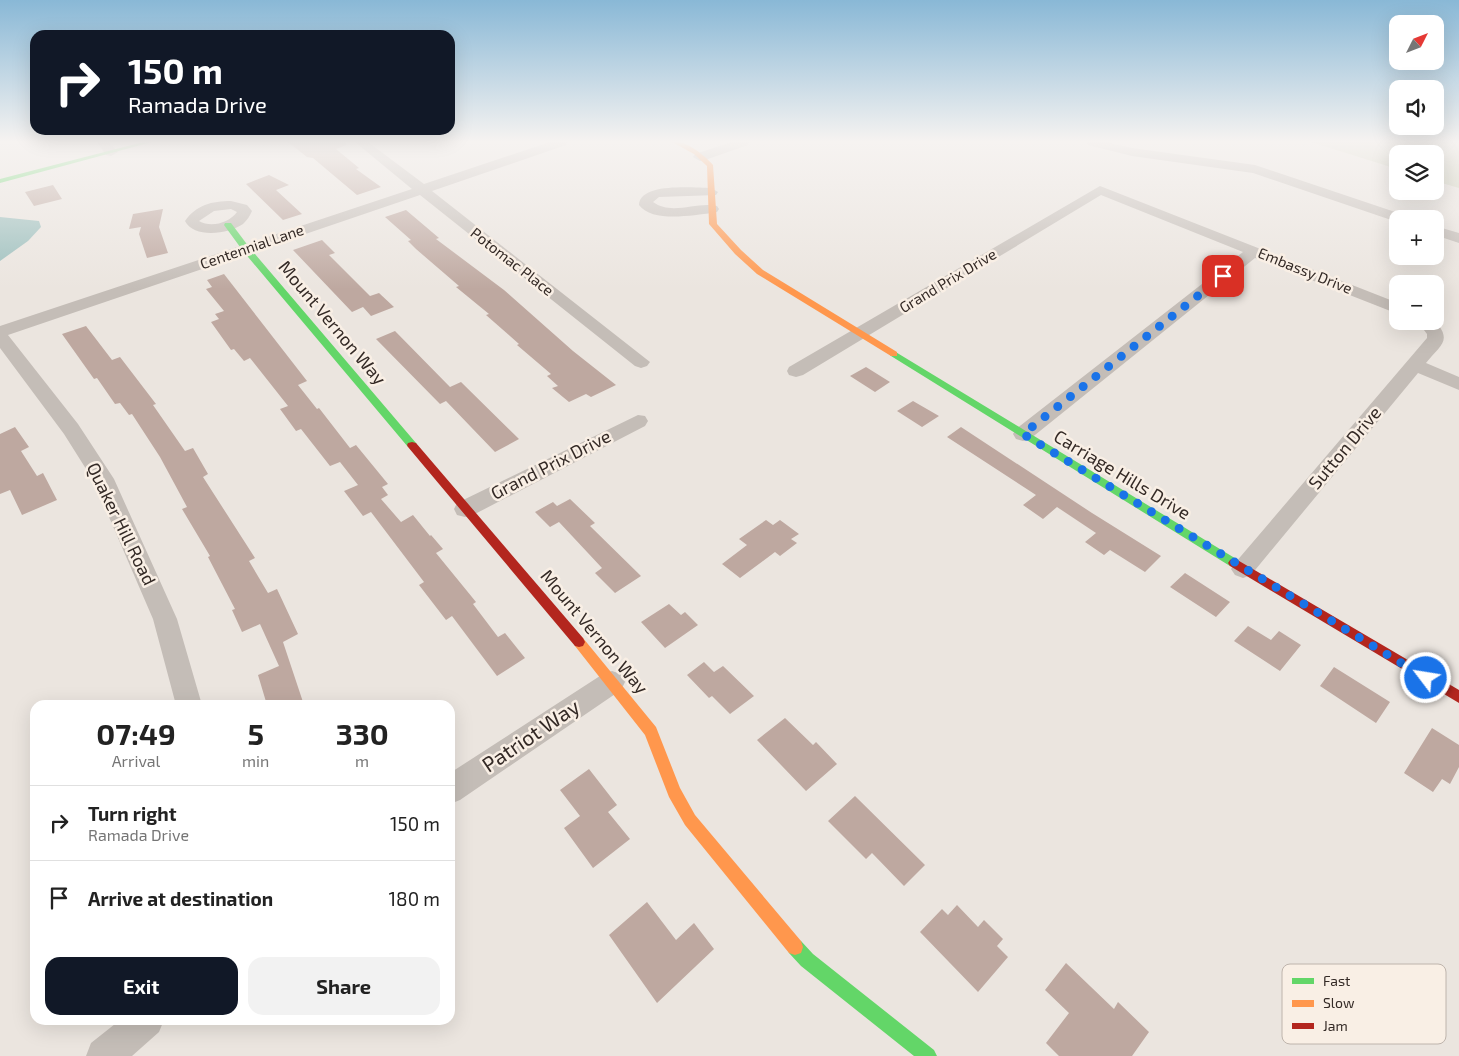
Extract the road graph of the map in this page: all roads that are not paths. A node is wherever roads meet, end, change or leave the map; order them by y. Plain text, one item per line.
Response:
1 (414, 191) edge
2 (424, 191) edge
3 (1098, 191) edge
4 (1103, 191) edge
5 (1321, 191) edge
6 (711, 192) joint
7 (712, 210) junction
8 (1389, 215) edge
9 (228, 225) dead end
10 (1444, 233) edge
11 (1459, 238) edge
12 (246, 249) junction
13 (1254, 251) junction
14 (1389, 305) edge
15 (1433, 330) edge
16 (0, 334) edge
17 (858, 334) junction
18 (641, 362) dead end
19 (1415, 365) junction
20 (796, 371) dead end
21 (1459, 384) edge
22 (638, 421) dead end
23 (1023, 434) junction
24 (465, 509) junction
25 (1243, 569) junction
26 (612, 682) junction
27 (1459, 697) edge
28 (188, 700) edge
29 (455, 787) edge
30 (141, 1025) edge
31 (104, 1056) edge
32 (928, 1056) edge

1 - 12 street, Centennial Lane
2 - 18 street, Potomac Place
3 - 17 street, Grand Prix Drive
4 - 13 street, Embassy Drive
5 - 8 street
6 - 7 street, Carriage Hills Drive
6 - 7 street
7 - 17 street, Carriage Hills Drive
9 - 12 street, Mount Vernon Way
10 - 11 street
12 - 16 street, Centennial Lane
12 - 24 street, Mount Vernon Way
13 - 14 street, Embassy Drive
13 - 23 street
15 - 19 street, Sutton Drive
16 - 28 street, Quaker Hill Road
17 - 20 street, Grand Prix Drive
17 - 23 street, Carriage Hills Drive
19 - 21 street
19 - 25 street, Sutton Drive
22 - 24 street, Grand Prix Drive
23 - 25 street, Carriage Hills Drive
24 - 26 street, Mount Vernon Way
25 - 27 street, Carriage Hills Drive
26 - 29 street, Patriot Way
26 - 32 street, Mount Vernon Way
30 - 31 street

